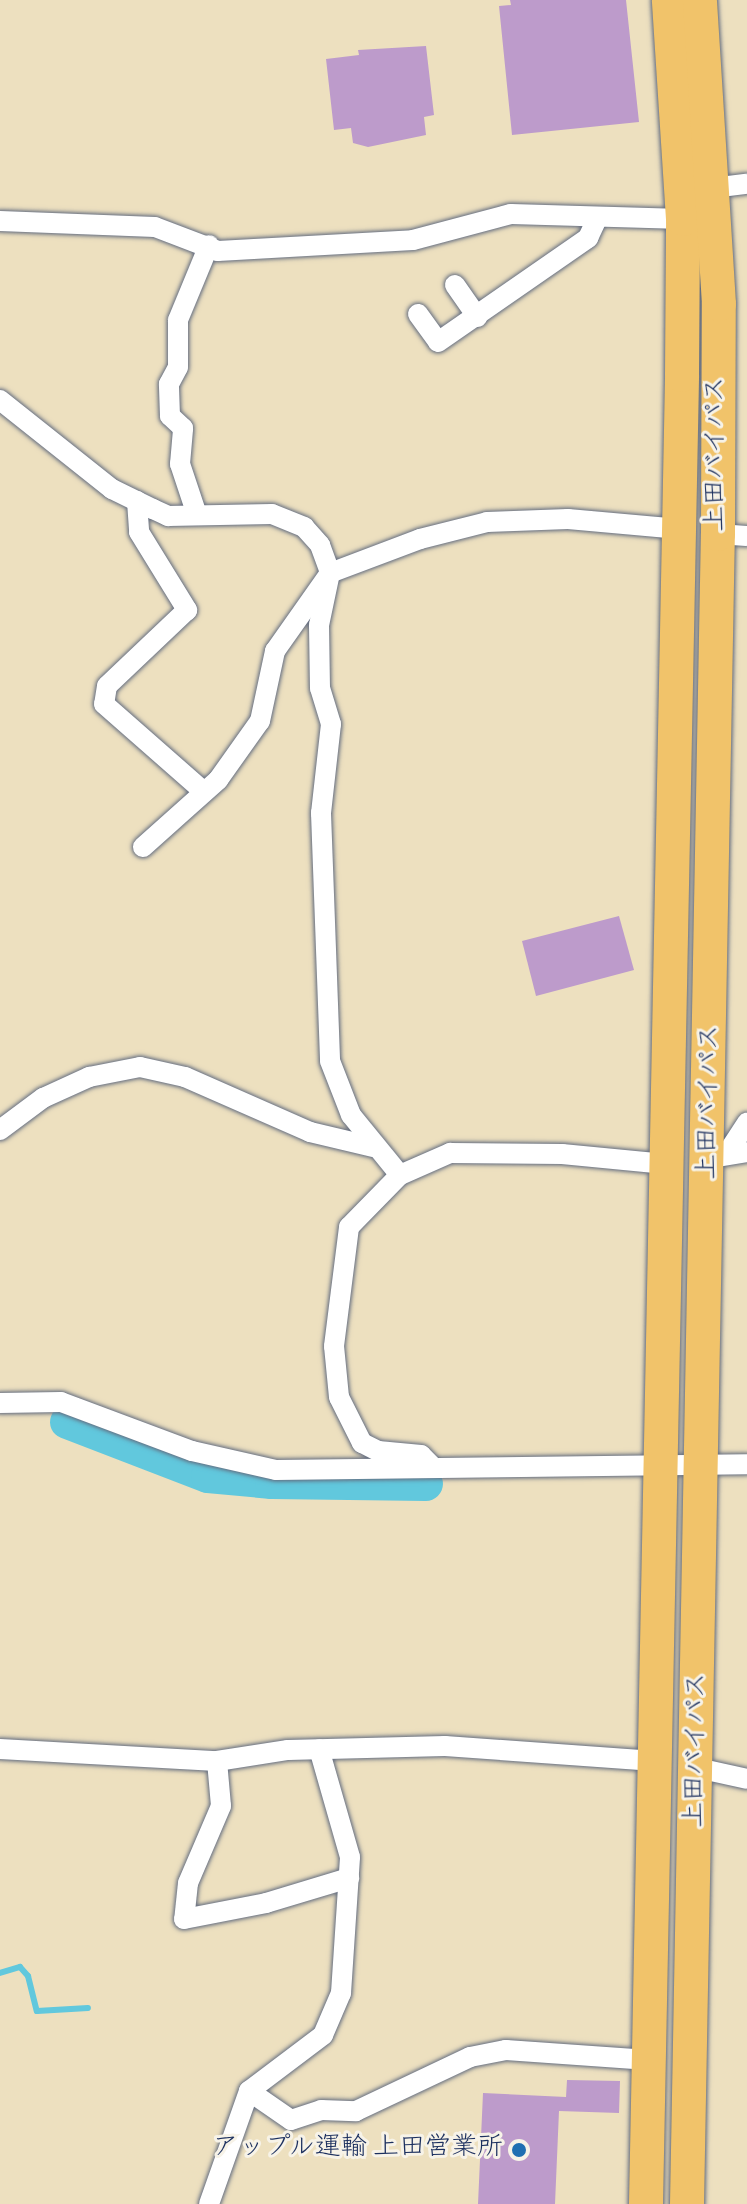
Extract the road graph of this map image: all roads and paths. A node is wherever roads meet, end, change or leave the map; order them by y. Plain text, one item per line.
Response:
1 (669, 0) edge
2 (700, 0) edge
3 (747, 184) edge
4 (712, 188) junction
5 (598, 217) junction
6 (683, 219) junction
7 (0, 221) edge
8 (209, 245) junction
9 (455, 285) dead end
10 (418, 314) dead end
11 (477, 317) junction
12 (0, 400) edge
13 (137, 501) junction
14 (197, 515) junction
15 (680, 529) junction
16 (732, 535) edge
17 (330, 573) junction
18 (204, 792) junction
19 (143, 847) dead end
20 (747, 1123) edge
21 (0, 1130) edge
22 (373, 1147) junction
23 (729, 1154) edge
24 (666, 1164) junction
25 (400, 1175) junction
26 (0, 1403) edge
27 (703, 1462) junction
28 (661, 1463) junction
29 (747, 1464) edge
30 (434, 1468) junction
31 (0, 1749) edge
32 (319, 1749) junction
33 (217, 1761) junction
34 (654, 1761) junction
35 (697, 1768) junction
36 (747, 1779) edge
37 (349, 1878) junction
38 (649, 2060) junction
39 (249, 2091) junction
40 (209, 2204) edge
41 (646, 2204) edge
42 (687, 2204) edge

1 - 6 highway, 上田バイパス
2 - 4 highway, 上田バイパス
3 - 4 street
4 - 16 highway, 上田バイパス
5 - 6 street
5 - 8 street
5 - 11 street
6 - 15 highway, 上田バイパス
7 - 8 street
8 - 14 street
9 - 11 street
10 - 11 street
12 - 13 street
13 - 14 street
13 - 18 street
14 - 17 street
15 - 17 street
15 - 24 highway, 上田バイパス
16 - 23 highway, 上田バイパス
17 - 18 street
17 - 22 street
18 - 19 street
20 - 23 street
21 - 22 street
22 - 25 street
23 - 27 highway, 上田バイパス
24 - 25 street
24 - 28 highway, 上田バイパス
25 - 30 street
26 - 30 street
27 - 28 street
27 - 29 street
27 - 35 highway, 上田バイパス
28 - 30 street
28 - 34 highway, 上田バイパス
31 - 33 street
32 - 33 street
32 - 34 street
32 - 37 street
33 - 37 street
34 - 38 highway, 上田バイパス
35 - 36 street
35 - 42 highway, 上田バイパス
37 - 39 street
38 - 39 street
38 - 41 highway, 上田バイパス
39 - 40 street

